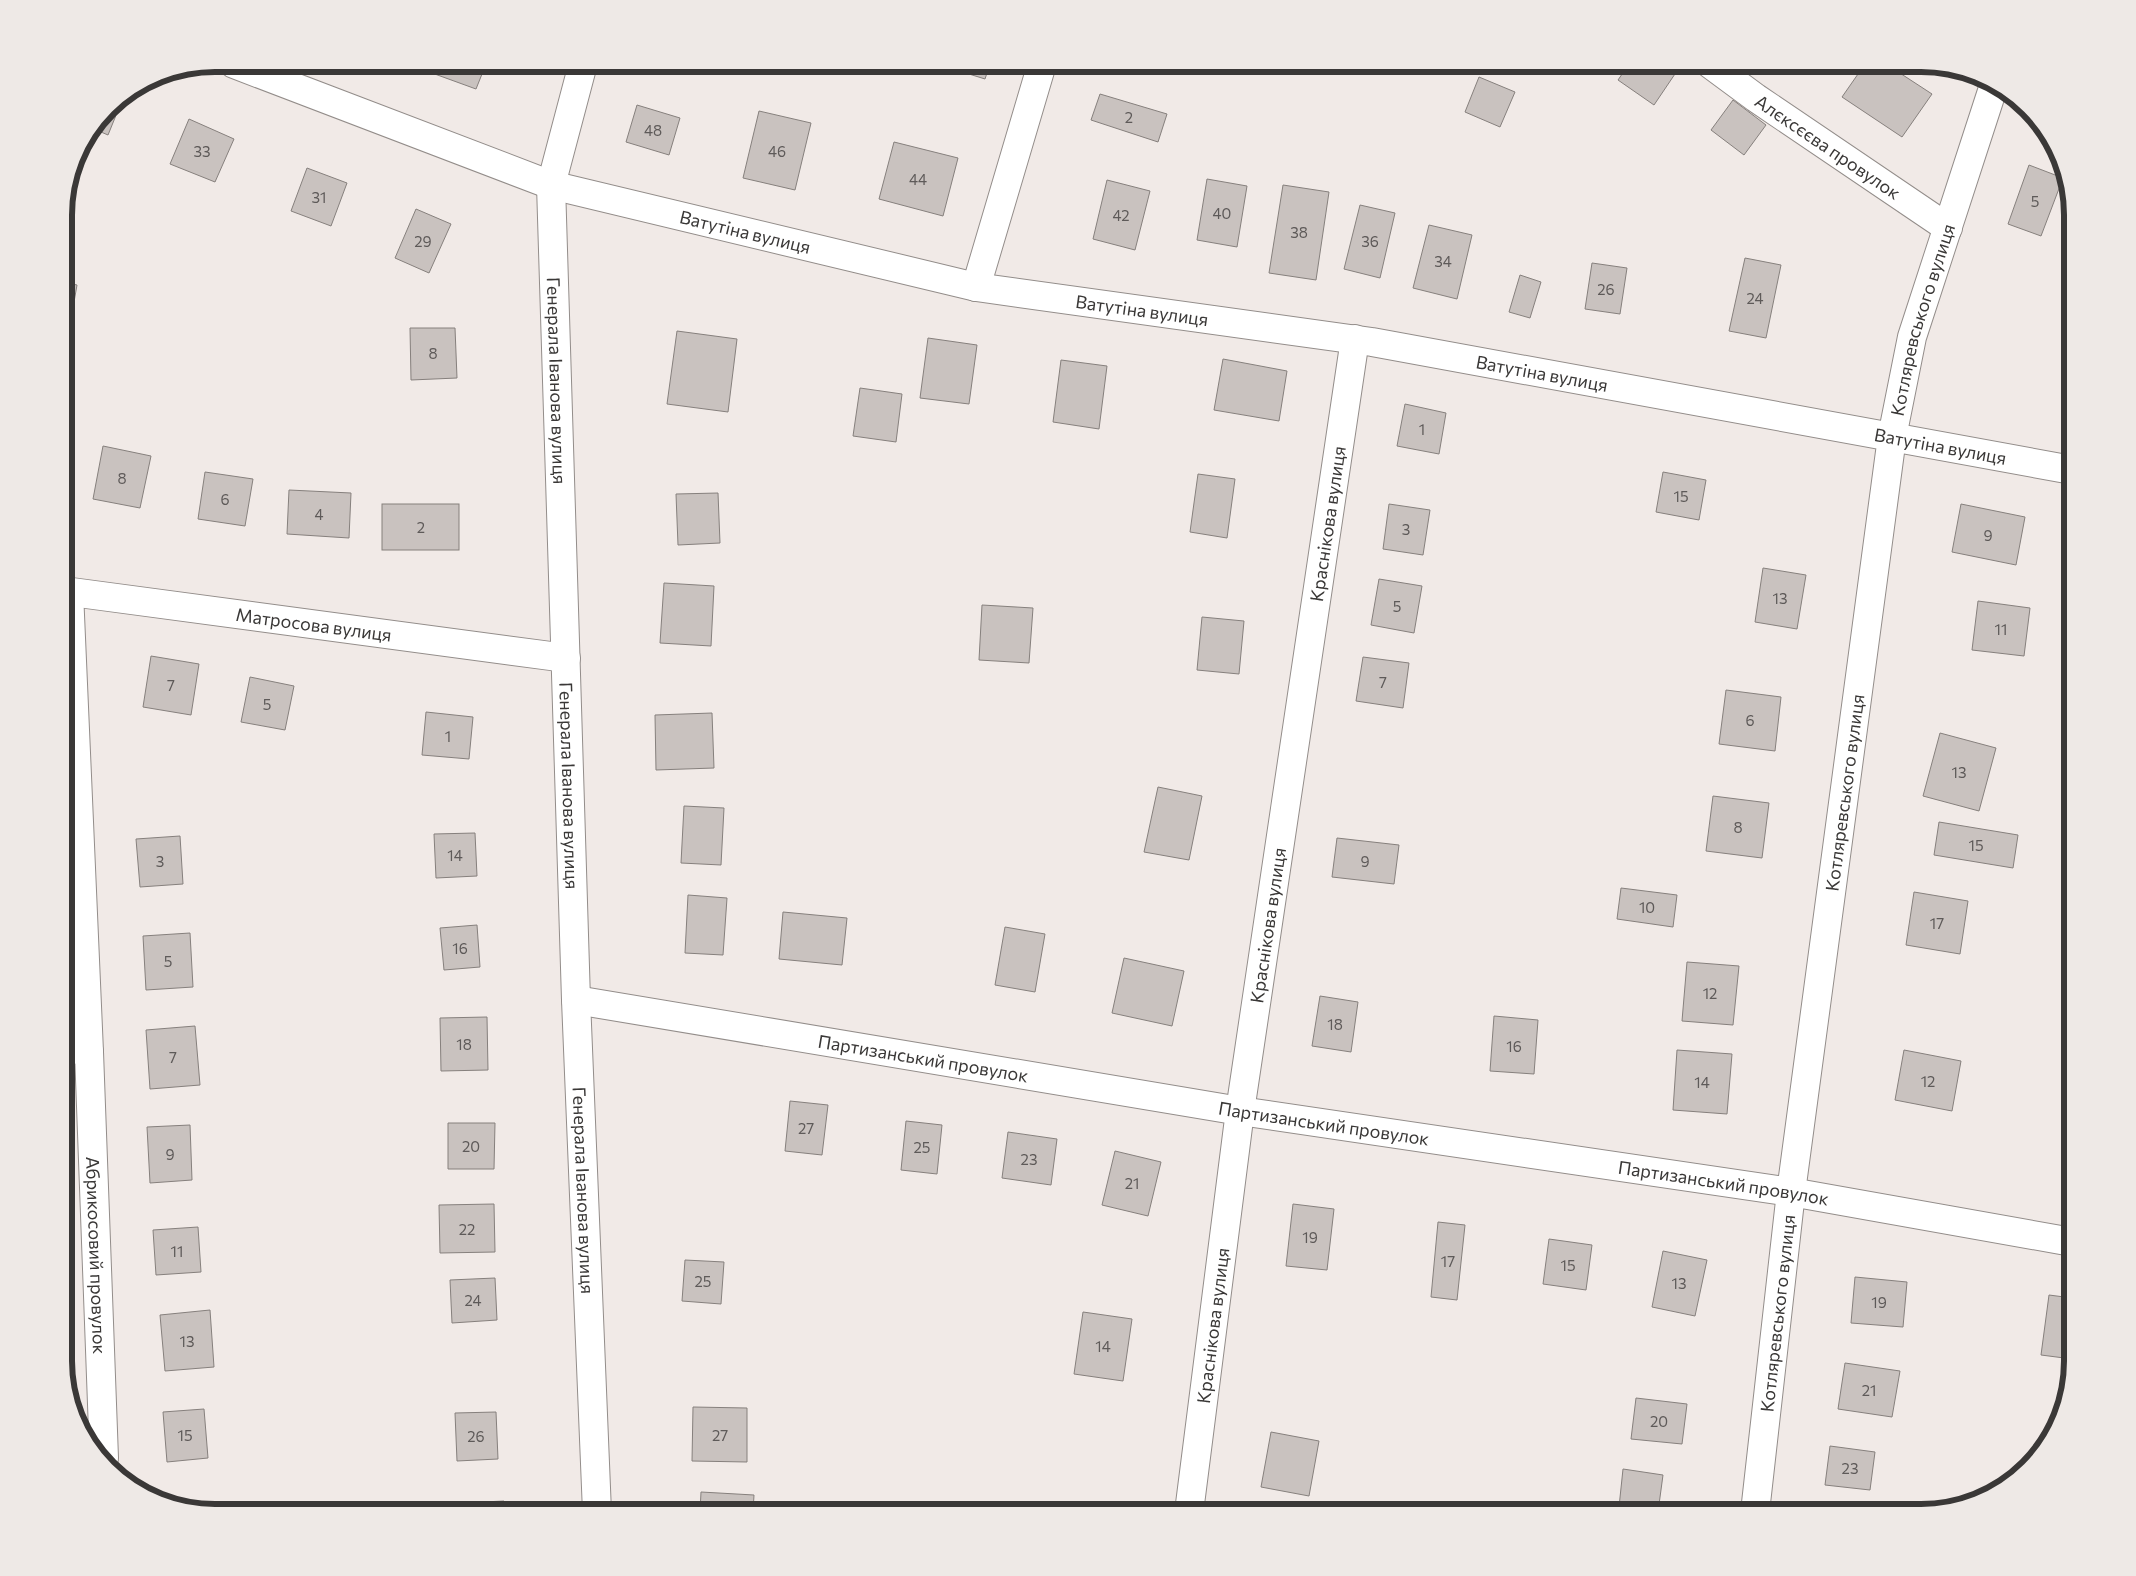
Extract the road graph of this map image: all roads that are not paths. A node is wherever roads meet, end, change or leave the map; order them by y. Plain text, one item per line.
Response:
1 (258, 73) edge
2 (581, 73) edge
3 (1039, 73) edge
4 (1722, 73) edge
5 (1992, 92) edge
6 (551, 185) junction
7 (1948, 228) junction
8 (976, 287) junction
9 (1355, 339) junction
10 (1892, 437) junction
11 (2064, 469) edge
12 (73, 593) edge
13 (566, 658) junction
14 (73, 883) edge
15 (576, 1000) junction
16 (77, 1050) edge
17 (1240, 1111) junction
18 (1791, 1192) junction
19 (2064, 1241) edge
20 (103, 1450) edge
21 (596, 1504) edge
22 (1190, 1504) edge
23 (1756, 1504) edge

1 - 6 street, Ватутіна вулиця
2 - 6 street, Генерала Іванова вулиця
3 - 8 street
4 - 7 street, Алєксєєва провулок
5 - 7 street, Котляревського вулиця
6 - 8 street, Ватутіна вулиця
6 - 13 street, Генерала Іванова вулиця
7 - 10 street, Котляревського вулиця
8 - 9 street, Ватутіна вулиця
9 - 10 street, Ватутіна вулиця
9 - 17 street, Краснікова вулиця
10 - 11 street, Ватутіна вулиця
10 - 18 street, Котляревського вулиця
12 - 13 street, Матросова вулиця
13 - 15 street, Генерала Іванова вулиця
14 - 16 street, Абрикосовий провулок
15 - 17 street, Партизанський провулок
15 - 21 street, Генерала Іванова вулиця
16 - 20 street, Абрикосовий провулок
17 - 18 street, Партизанський провулок
17 - 22 street, Краснікова вулиця
18 - 19 street, Партизанський провулок
18 - 23 street, Котляревського вулиця

